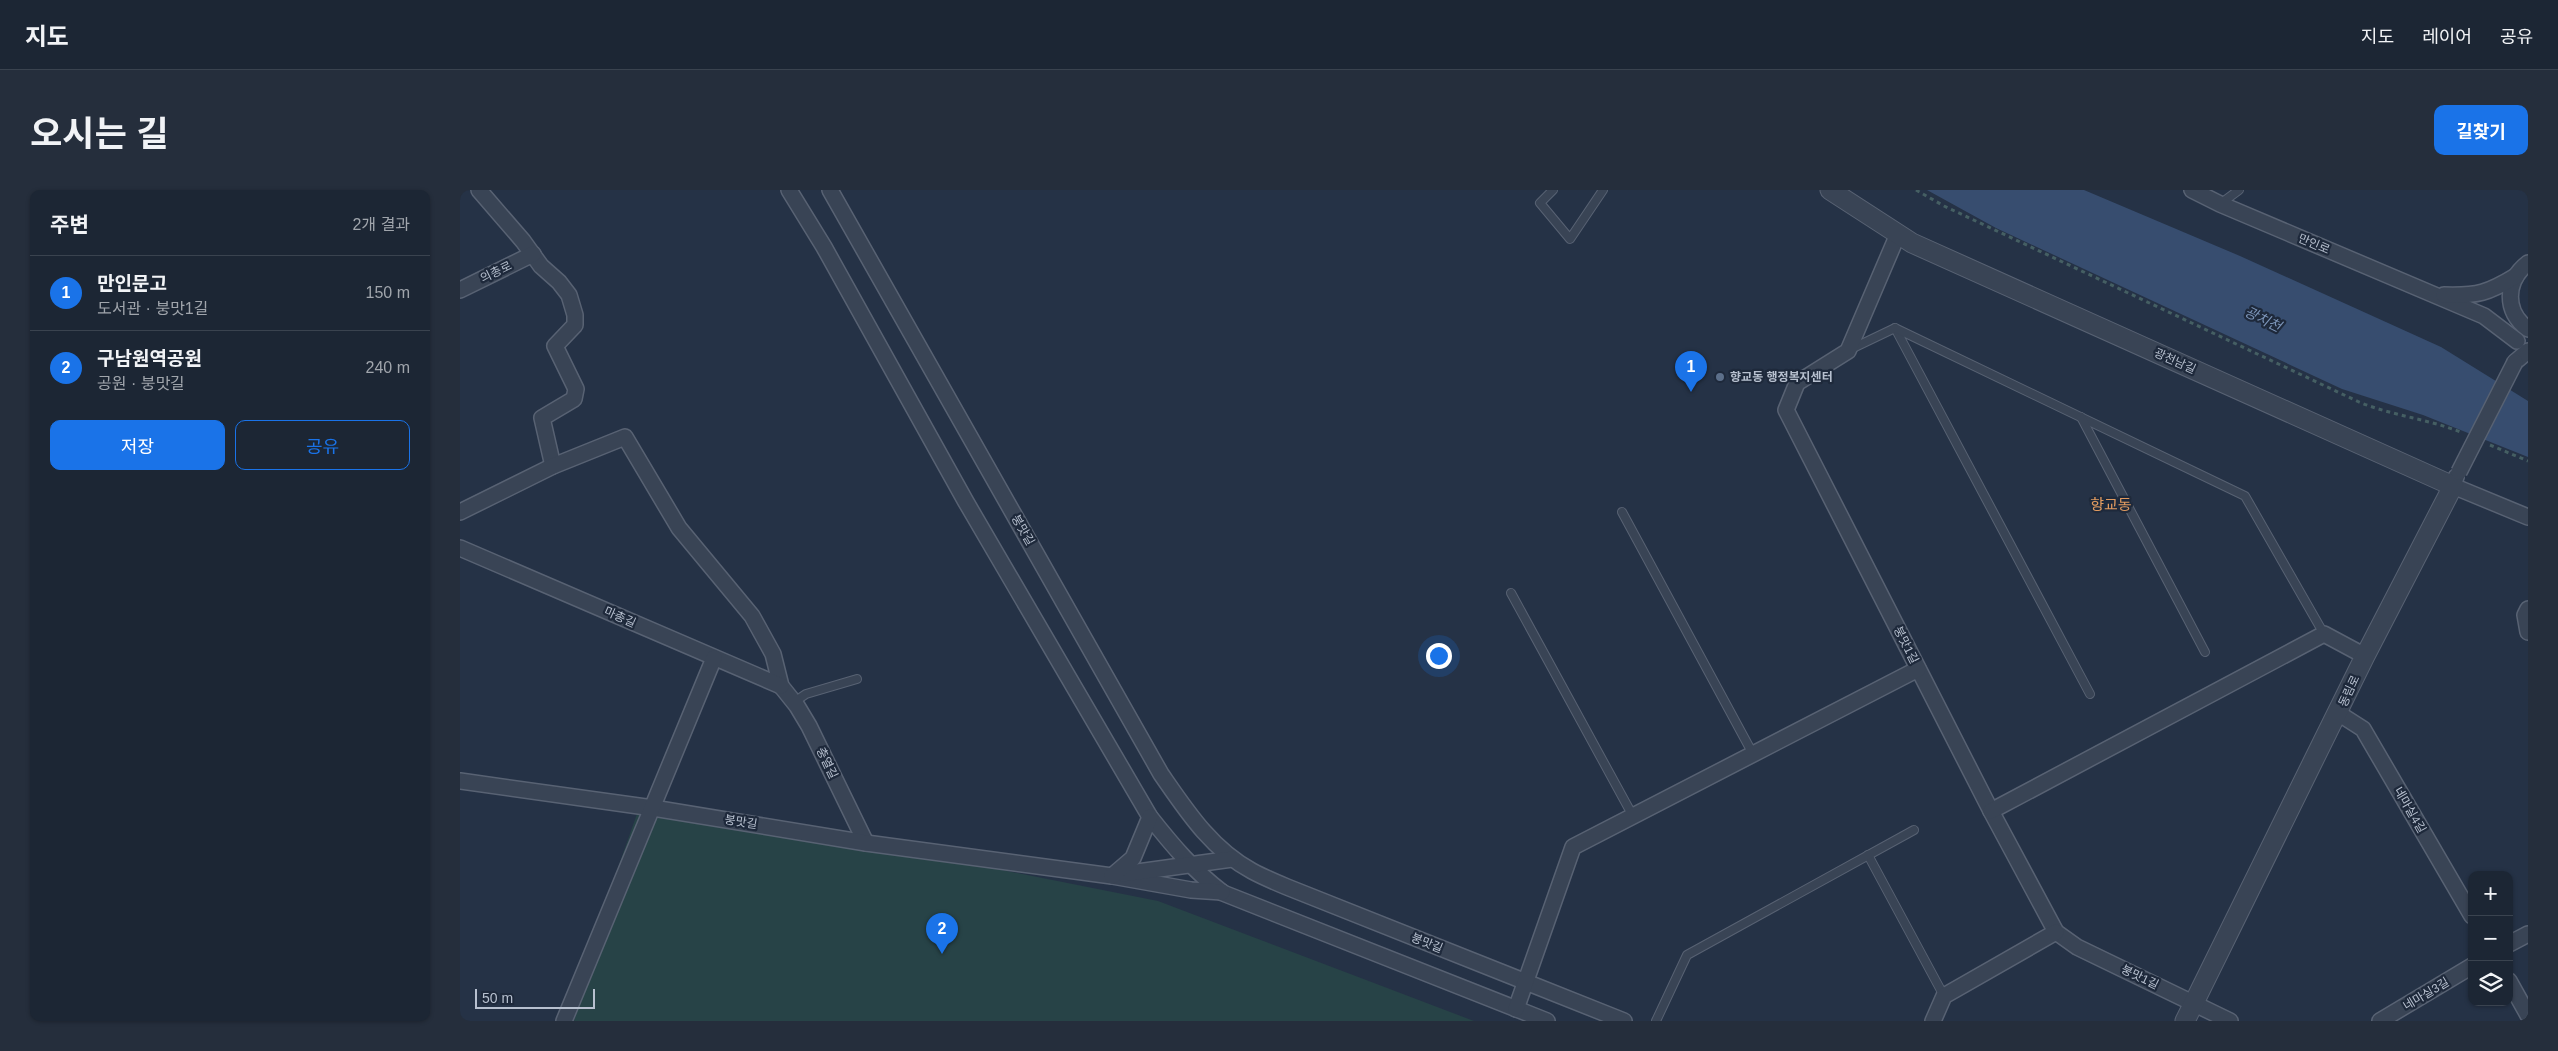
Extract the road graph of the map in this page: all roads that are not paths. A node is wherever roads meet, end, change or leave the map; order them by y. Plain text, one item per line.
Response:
1 (479, 190) edge
2 (789, 190) edge
3 (830, 190) edge
4 (1553, 190) edge
5 (1603, 190) edge
6 (1830, 190) edge
7 (2192, 190) edge
8 (2239, 190) edge
9 (2220, 204) junction
10 (1898, 234) junction
11 (532, 254) junction
12 (2528, 263) edge
13 (2516, 276) junction
14 (460, 290) edge
15 (2438, 295) junction
16 (2490, 319) junction
17 (2521, 323) edge
18 (1895, 328) junction
19 (2522, 346) edge
20 (1848, 351) junction
21 (2081, 417) junction
22 (553, 466) junction
23 (2456, 479) junction
24 (460, 512) edge
25 (1622, 512) dead end
26 (2528, 518) edge
27 (460, 548) edge
28 (1510, 593) dead end
29 (2528, 609) edge
30 (2528, 632) edge
31 (2324, 634) junction
32 (2205, 652) dead end
33 (2365, 656) junction
34 (714, 658) junction
35 (1918, 669) junction
36 (857, 679) dead end
37 (781, 686) junction
38 (2090, 694) dead end
39 (794, 702) junction
40 (2338, 713) junction
41 (1753, 754) junction
42 (460, 780) edge
43 (653, 808) junction
44 (1991, 811) junction
45 (1150, 817) junction
46 (1634, 818) junction
47 (1914, 830) dead end
48 (866, 843) junction
49 (1868, 855) junction
50 (1232, 858) junction
51 (1190, 863) junction
52 (1112, 876) junction
53 (1223, 892) junction
54 (2468, 909) edge
55 (2056, 932) junction
56 (2528, 934) edge
57 (2513, 942) edge
58 (2468, 968) edge
59 (1527, 982) junction
60 (2513, 988) edge
61 (1944, 996) junction
62 (2194, 1002) junction
63 (1516, 1008) junction
64 (2528, 1014) edge
65 (564, 1021) edge
66 (1548, 1021) edge
67 (1624, 1021) edge
68 (1656, 1021) edge
69 (1933, 1021) edge
70 (2185, 1021) edge
71 (2230, 1021) edge
72 (2380, 1021) edge

1 - 11 street
2 - 45 street, 붕맛길
3 - 50 street, 붕맛길
4 - 5 lane
6 - 10 street, 광천남길
7 - 9 street, 만인로
8 - 9 lane
9 - 15 street, 만인로
10 - 20 street
10 - 23 street, 광천남길
11 - 14 street, 의총로
11 - 22 street
12 - 13 street
13 - 15 street
13 - 17 street
15 - 16 street, 만인로
16 - 17 street
16 - 19 street
17 - 19 street
18 - 20 lane
18 - 21 lane
18 - 38 lane
19 - 23 street, 동림로, bridge
20 - 35 street, 붕맛1길
21 - 31 lane
21 - 32 lane
22 - 24 street
22 - 37 street
23 - 26 street, 광천남길
23 - 33 street, 동림로
25 - 41 lane
27 - 34 street, 마총길
28 - 46 lane
29 - 30 street
31 - 33 street
31 - 44 street
33 - 40 street, 동림로
34 - 37 street, 마총길
34 - 43 street
35 - 41 street
35 - 44 street, 붕맛1길
36 - 39 lane
37 - 39 street, 충열길
39 - 48 street, 충열길
40 - 54 street, 네마실4길
40 - 62 street, 동림로
41 - 46 street
42 - 43 street, 붕맛길
43 - 48 street, 붕맛길
43 - 65 street
44 - 55 street, 붕맛1길
45 - 51 street, 붕맛길
45 - 52 street
46 - 59 street
47 - 49 lane
48 - 52 street, 붕맛길
49 - 61 lane
49 - 68 lane
50 - 51 street, 붕맛길
50 - 59 street, 붕맛길
51 - 52 street, 붕맛길
51 - 53 street, 붕맛길
52 - 53 street, 붕맛길
53 - 63 street, 붕맛길
55 - 61 street
55 - 62 street, 붕맛1길
56 - 57 street
58 - 72 street, 네마실3길
59 - 63 street
59 - 67 street, 붕맛길
60 - 64 street
61 - 69 street
62 - 70 street, 동림로
62 - 71 street
63 - 66 street, 붕맛길

